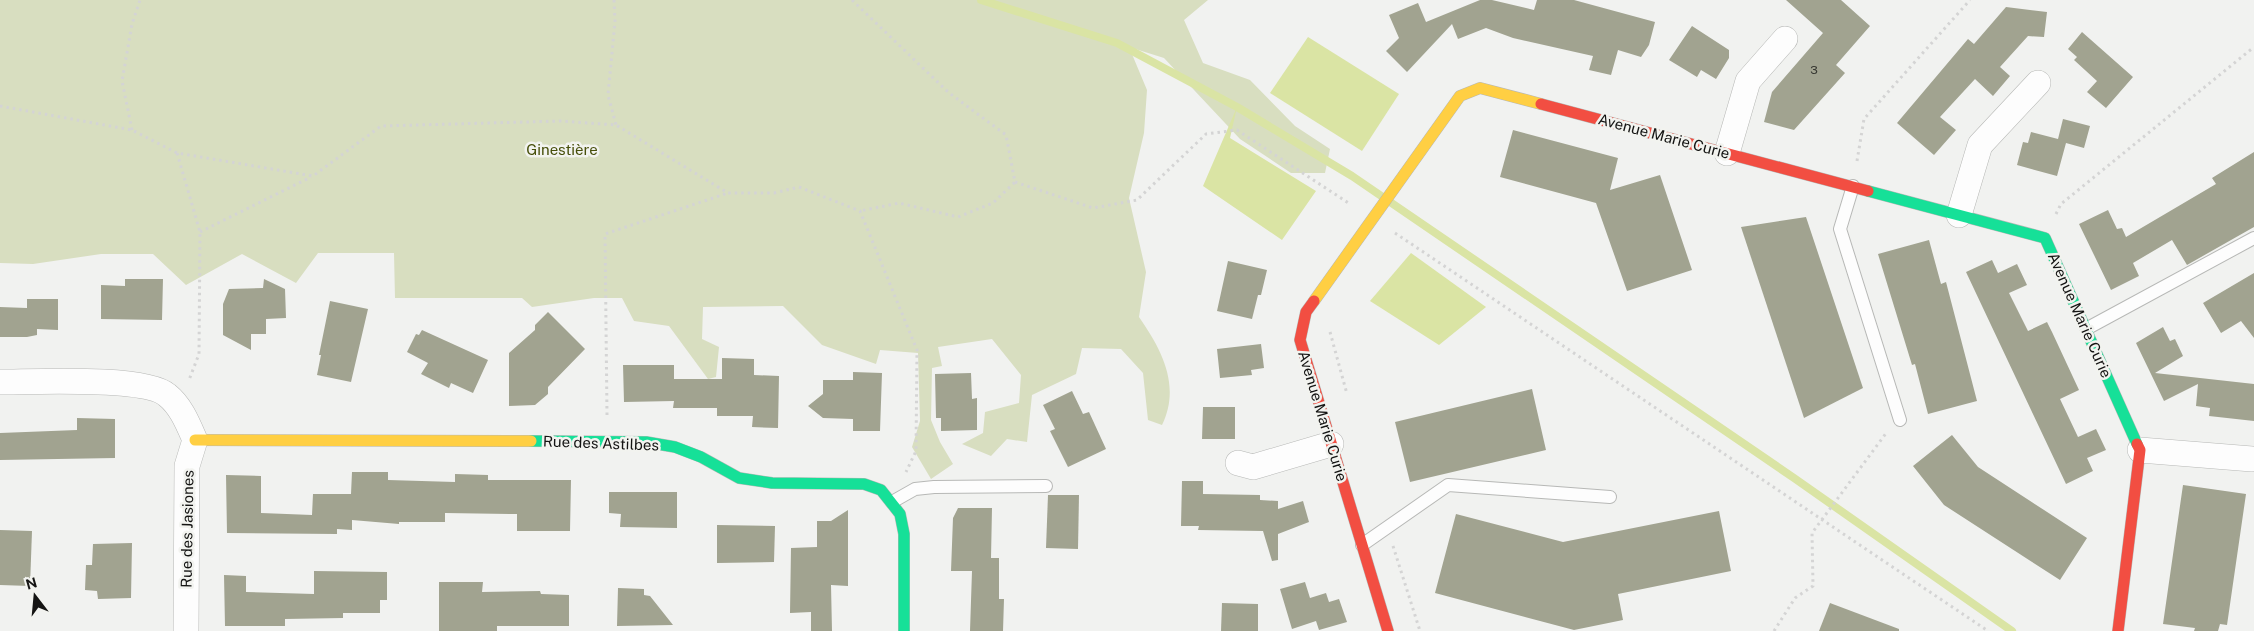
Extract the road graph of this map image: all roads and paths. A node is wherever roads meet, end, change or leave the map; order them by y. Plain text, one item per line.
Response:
1 (140, 0) edge
2 (614, 0) edge
3 (852, 0) edge
4 (1970, 0) edge
5 (1785, 38) dead end
6 (2254, 47) edge
7 (2038, 83) dead end
8 (0, 106) edge
9 (616, 125) junction
10 (132, 130) junction
11 (178, 152) junction
12 (1727, 153) junction
13 (313, 176) junction
14 (1015, 182) junction
15 (1852, 186) junction
16 (728, 193) junction
17 (860, 211) junction
18 (1959, 214) junction
19 (1374, 216) junction
20 (200, 232) junction
21 (2045, 238) junction
22 (2254, 238) edge
23 (1328, 323) dead end
24 (2086, 329) junction
25 (0, 382) edge
26 (1348, 396) dead end
27 (178, 406) junction
28 (1900, 420) joint
29 (195, 440) junction
30 (607, 441) junction
31 (1331, 444) junction
32 (2140, 450) junction
33 (2252, 459) dead end
34 (1238, 463) dead end
35 (1046, 486) dead end
36 (1610, 497) dead end
37 (892, 502) junction
38 (1821, 519) junction
39 (1362, 545) junction
40 (186, 631) edge
41 (904, 631) edge
42 (1388, 631) edge
43 (1774, 631) edge
44 (1988, 631) edge
45 (2118, 631) edge

1 - 10 path
2 - 9 path
3 - 14 path
4 - 15 path
5 - 12 street
6 - 21 path
7 - 18 street
8 - 10 path
9 - 13 path
9 - 16 path
10 - 11 path
11 - 13 path
11 - 20 path
12 - 15 street, Avenue Marie Curie
12 - 19 street, Avenue Marie Curie
13 - 20 path
14 - 17 path
14 - 19 path
15 - 18 street, Avenue Marie Curie
15 - 28 lane
16 - 17 path
16 - 30 path
17 - 37 path
18 - 21 street, Avenue Marie Curie
19 - 31 street, Avenue Marie Curie
19 - 38 path
20 - 27 path
21 - 24 street, Avenue Marie Curie
22 - 24 lane
23 - 26 path
24 - 32 street, Avenue Marie Curie
25 - 27 street
27 - 29 street
28 - 38 path
29 - 30 street, Rue des Astilbes
29 - 40 street, Rue des Jasiones
30 - 37 street, Rue des Astilbes
31 - 34 street
31 - 39 street, Avenue Marie Curie
32 - 33 street
32 - 45 street
35 - 37 lane
36 - 39 lane
37 - 41 street, Rue des Astilbes
38 - 43 path
38 - 44 path
39 - 42 street, Avenue Marie Curie

